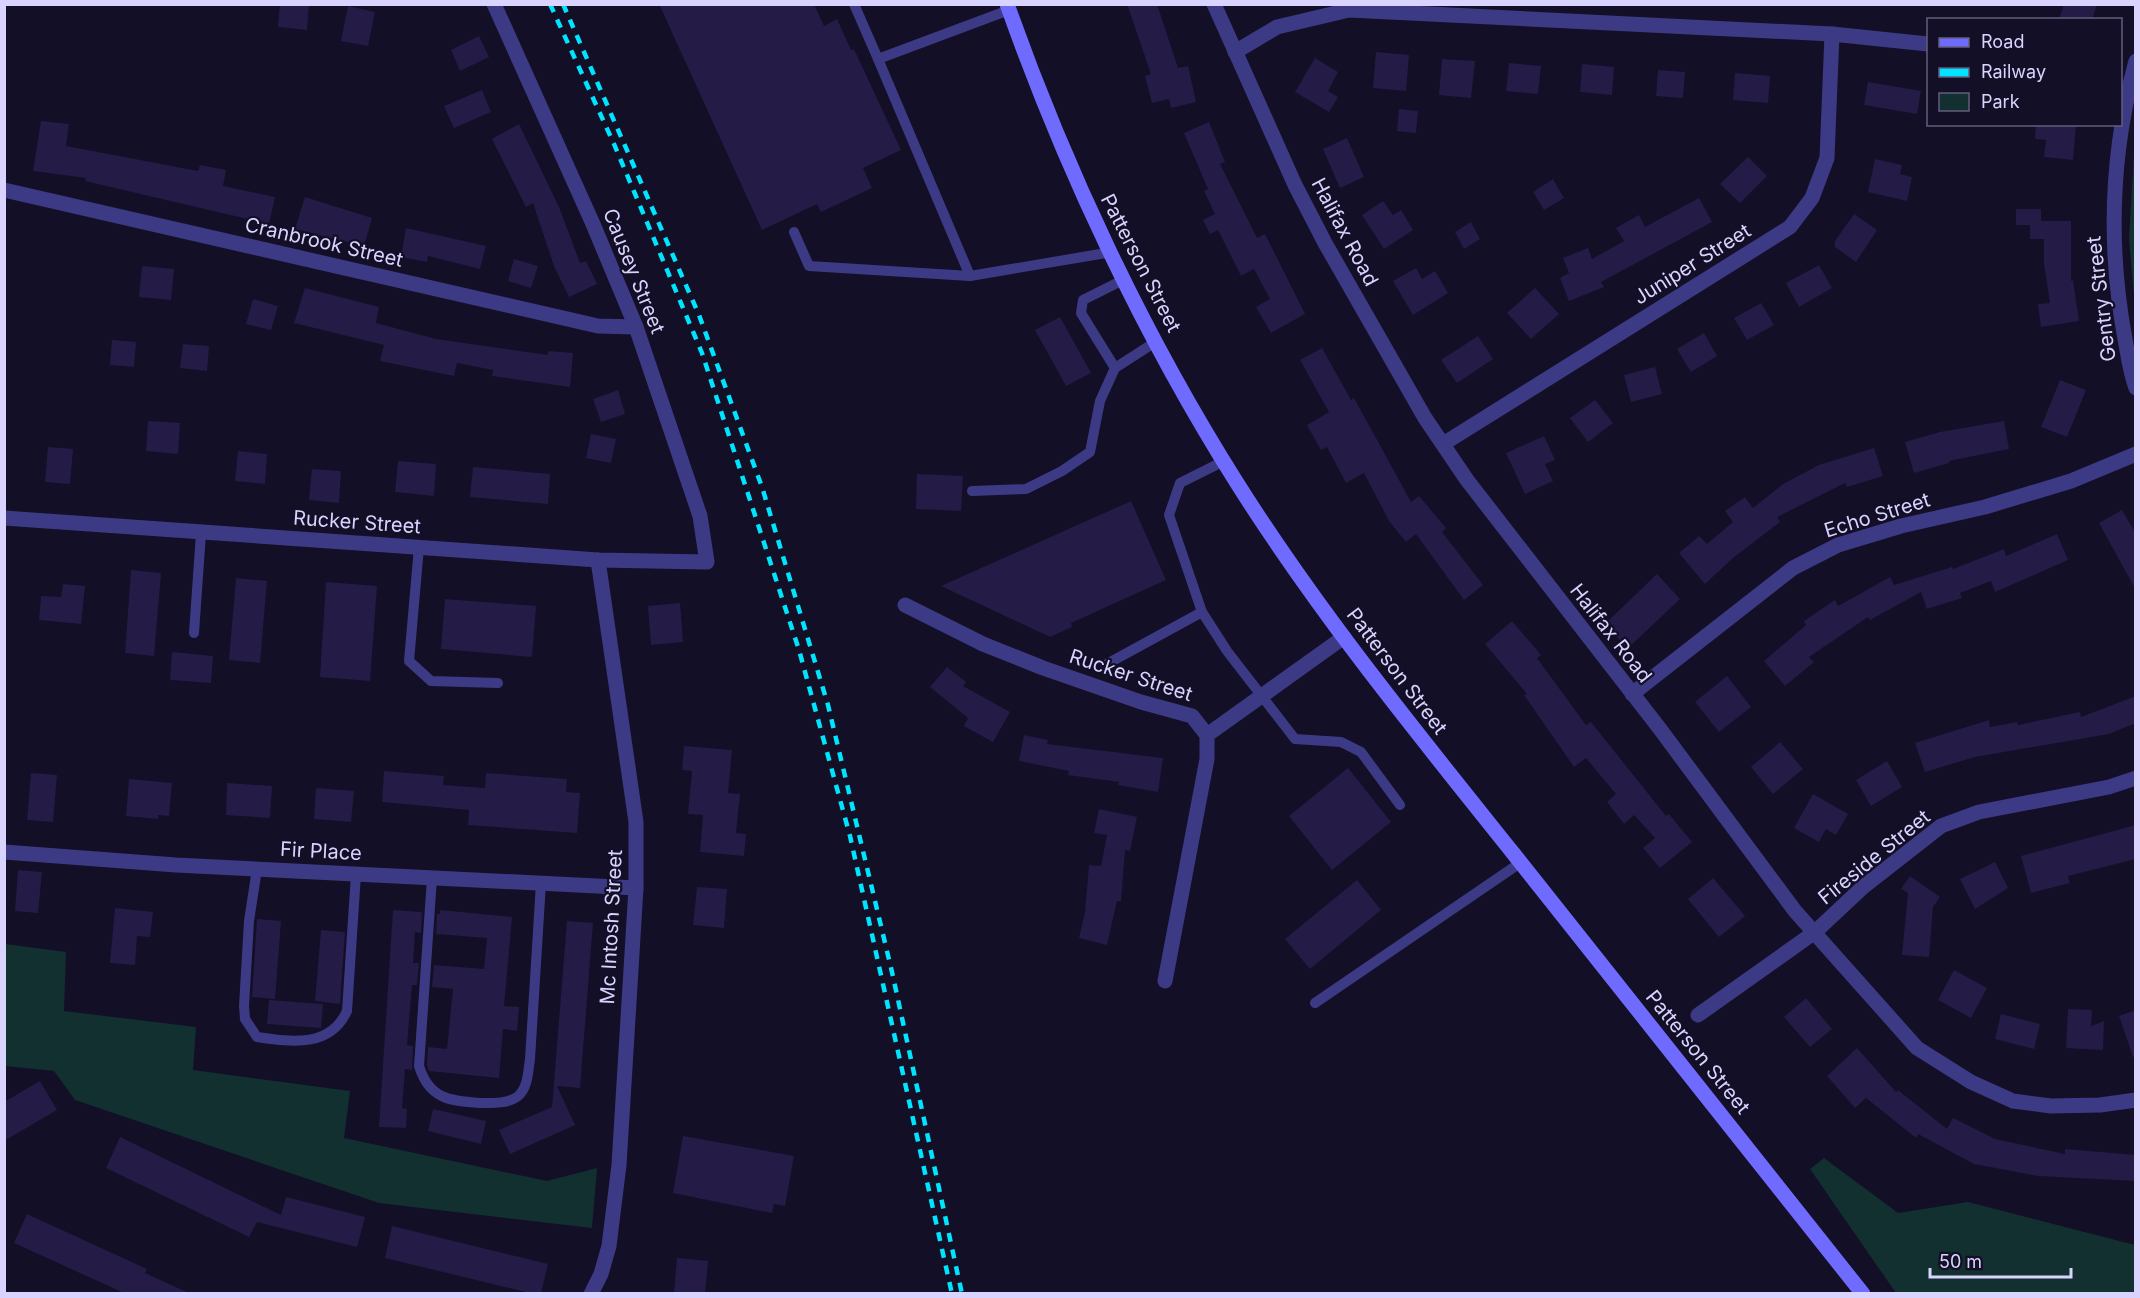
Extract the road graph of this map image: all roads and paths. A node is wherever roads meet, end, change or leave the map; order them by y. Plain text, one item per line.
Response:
1 (494, 4) edge
2 (854, 4) edge
3 (1214, 4) edge
4 (1008, 7) edge
5 (1832, 34) junction
6 (1927, 44) edge
7 (1235, 52) junction
8 (878, 59) junction
9 (2136, 61) edge
10 (2124, 87) edge
11 (2122, 123) edge
12 (2122, 126) edge
13 (4, 190) edge
14 (794, 232) dead end
15 (1112, 252) junction
16 (970, 276) junction
17 (1125, 279) junction
18 (636, 327) junction
19 (1157, 341) junction
20 (1115, 368) junction
21 (2136, 388) edge
22 (1443, 444) junction
23 (2136, 454) edge
24 (1224, 461) junction
25 (972, 491) dead end
26 (4, 518) edge
27 (201, 533) junction
28 (419, 547) junction
29 (598, 560) junction
30 (706, 562) joint
31 (905, 605) dead end
32 (1202, 612) junction
33 (194, 633) dead end
34 (1344, 637) junction
35 (1105, 665) dead end
36 (498, 682) dead end
37 (1632, 694) junction
38 (1262, 696) junction
39 (1207, 735) junction
40 (2136, 777) edge
41 (1401, 805) dead end
42 (4, 852) edge
43 (1520, 863) junction
44 (257, 869) junction
45 (356, 874) junction
46 (432, 878) junction
47 (541, 883) junction
48 (636, 888) junction
49 (1815, 932) junction
50 (1165, 981) dead end
51 (1315, 1003) dead end
52 (1698, 1016) dead end
53 (2136, 1100) edge
54 (591, 1293) edge
55 (1863, 1293) edge

1 - 18 street, Causey Street
2 - 8 lane
3 - 7 street, Halifax Road
4 - 8 lane
4 - 15 main road, Patterson Street
5 - 6 street
5 - 7 street
5 - 22 street, Juniper Street
7 - 22 street, Halifax Road
8 - 16 lane
9 - 10 street, Gentry Street
10 - 11 street, Gentry Street
12 - 21 street, Gentry Street
13 - 18 street, Cranbrook Street
14 - 16 lane
15 - 16 lane
15 - 17 main road, Patterson Street
17 - 19 main road, Patterson Street
17 - 20 lane
18 - 30 street, Causey Street
19 - 20 lane
19 - 24 main road, Patterson Street
20 - 25 lane
22 - 37 street, Halifax Road
23 - 37 street, Echo Street
24 - 32 lane
24 - 34 main road, Patterson Street
26 - 27 street, Rucker Street
27 - 28 street, Rucker Street
27 - 33 lane
28 - 29 street, Rucker Street
28 - 36 lane
29 - 30 street, Rucker Street
29 - 48 street, Mc Intosh Street
31 - 39 street, Rucker Street
32 - 35 lane
32 - 38 lane
34 - 38 street
34 - 43 main road, Patterson Street
37 - 49 street, Halifax Road
38 - 39 street
38 - 41 lane
39 - 50 street
40 - 49 street, Fireside Street
42 - 44 street, Fir Place
43 - 51 lane
43 - 55 main road, Patterson Street
44 - 45 street, Fir Place
44 - 45 lane
45 - 46 street, Fir Place
46 - 47 street, Fir Place
46 - 47 lane
47 - 48 street, Fir Place
48 - 54 street, Mc Intosh Street
49 - 52 street, Fireside Street
49 - 53 street, Halifax Road

